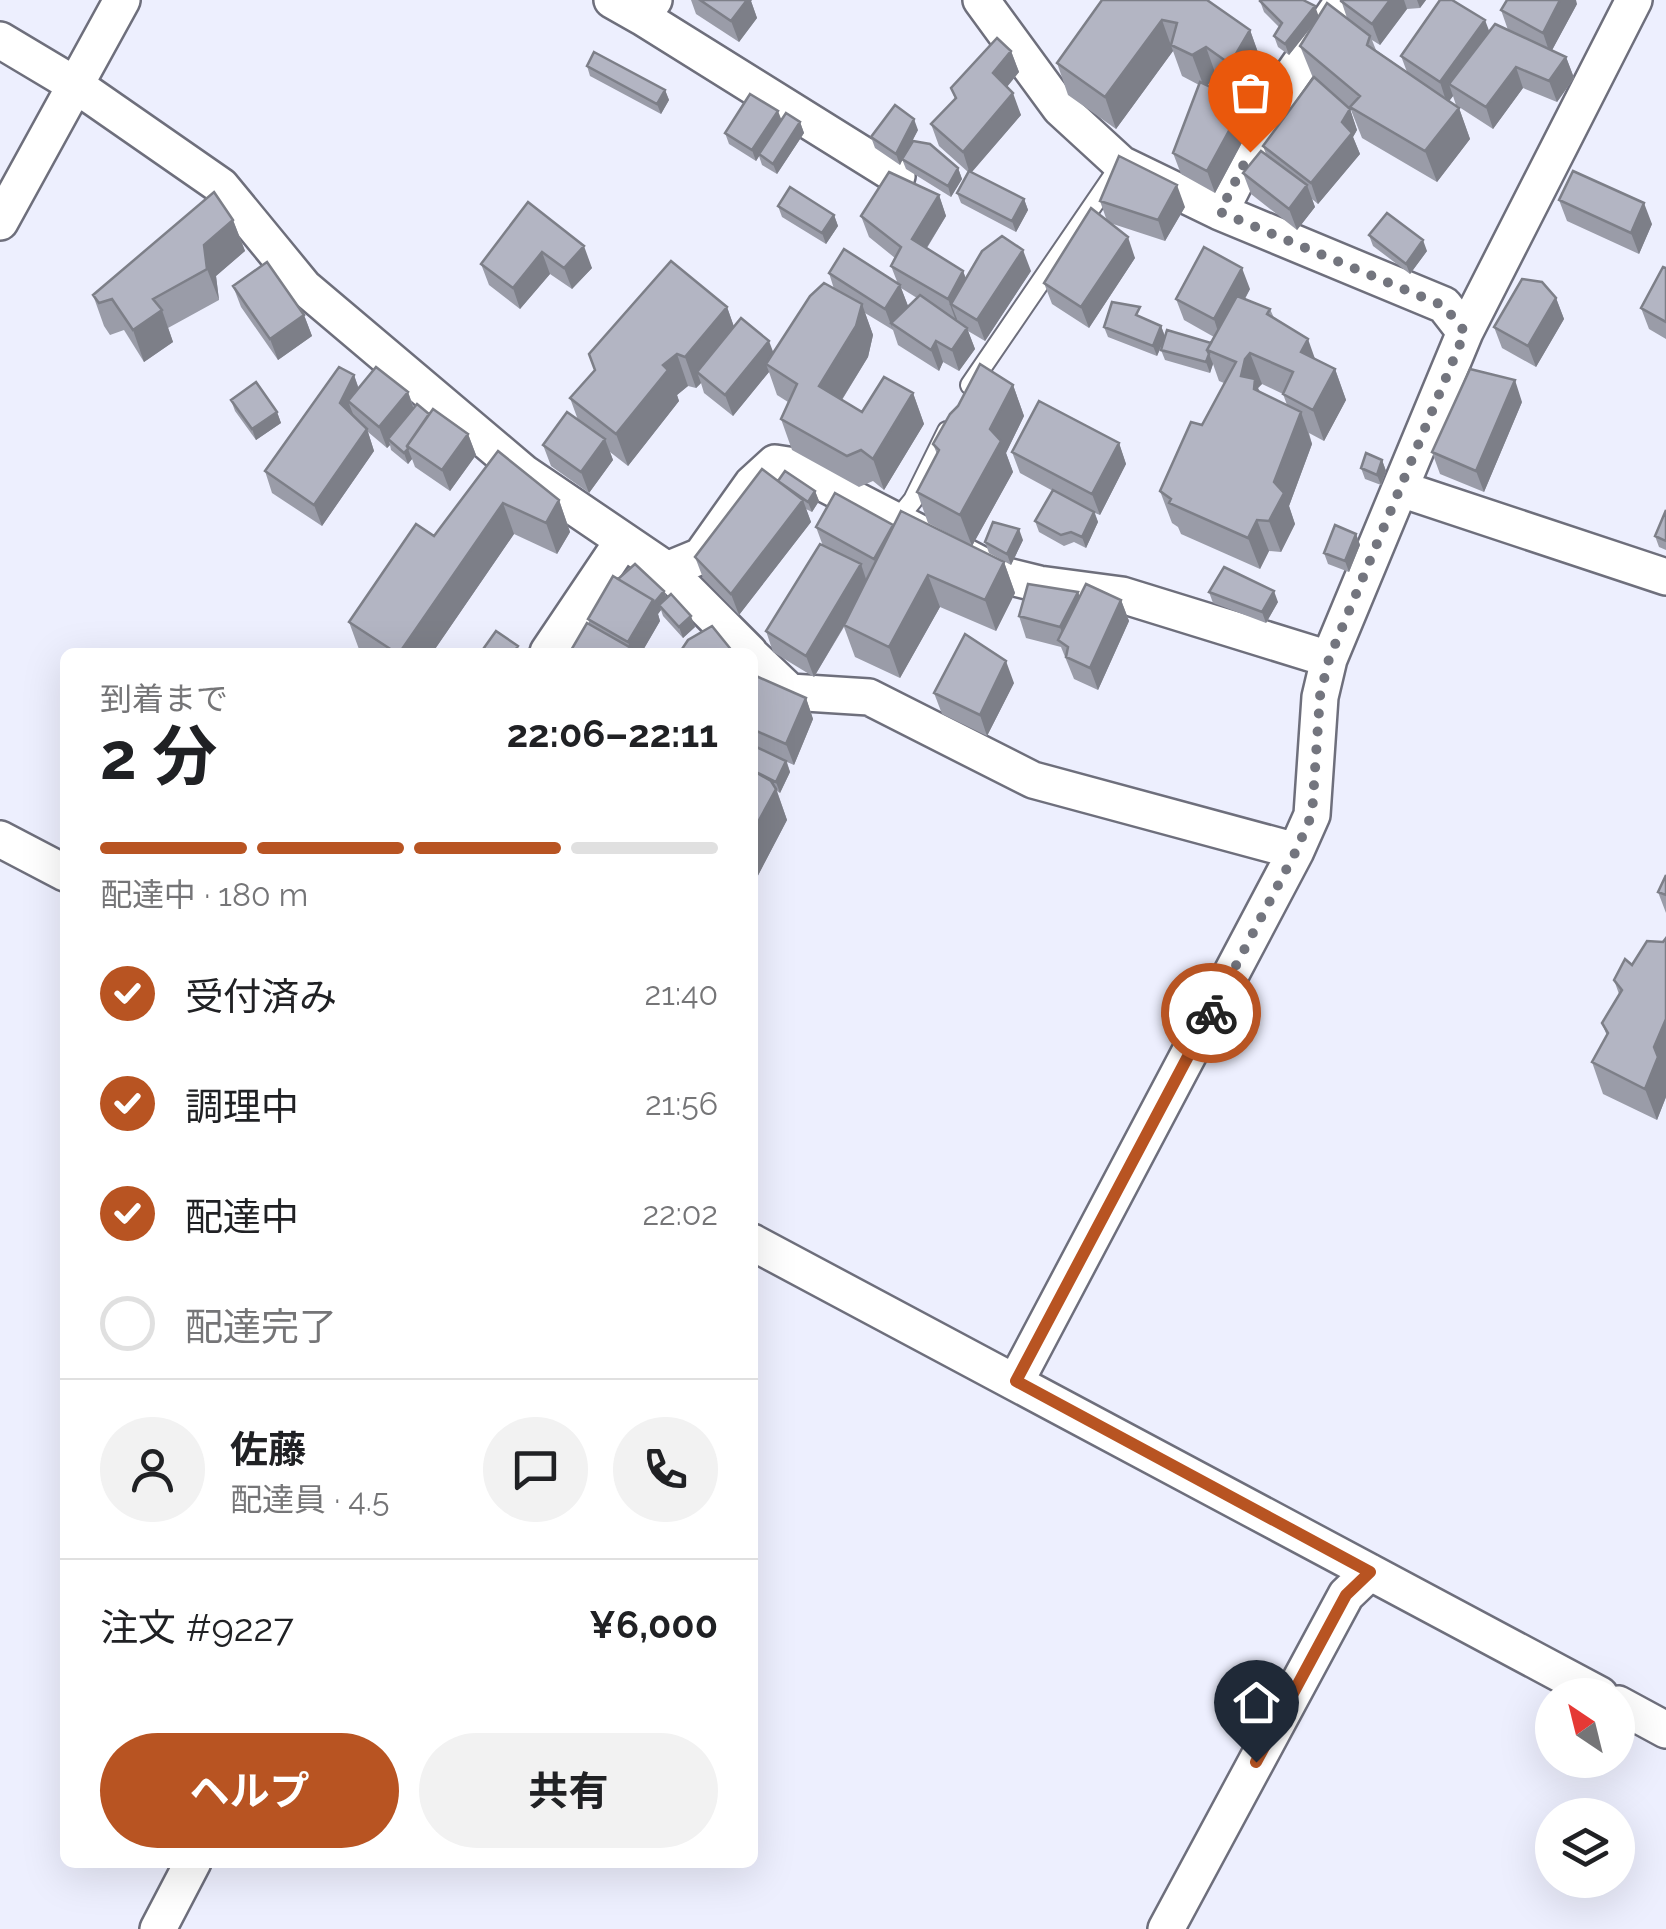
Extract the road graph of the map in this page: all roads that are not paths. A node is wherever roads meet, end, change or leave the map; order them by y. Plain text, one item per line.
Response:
1 (122, 0) edge
2 (980, 0) edge
3 (1344, 0) edge
4 (1634, 0) edge
5 (636, 6) edge
6 (0, 40) edge
7 (77, 86) junction
8 (1122, 164) junction
9 (897, 176) edge
10 (1220, 212) junction
11 (0, 222) edge
12 (1465, 332) junction
13 (1401, 489) junction
14 (896, 521) junction
15 (622, 542) junction
16 (667, 570) junction
17 (1666, 577) edge
18 (551, 648) edge
19 (738, 648) edge
20 (1329, 659) junction
21 (758, 669) edge
22 (0, 839) edge
23 (1296, 851) junction
24 (60, 870) edge
25 (758, 1245) edge
26 (1016, 1381) junction
27 (1370, 1572) junction
28 (1568, 1678) edge
29 (1635, 1713) edge
30 (1666, 1730) edge
31 (190, 1868) edge
32 (158, 1929) edge
33 (1166, 1929) edge

1 - 7 street
2 - 8 street
3 - 10 street
4 - 12 street
5 - 9 street
6 - 7 street
7 - 11 street
7 - 15 street
8 - 10 street
8 - 14 lane
10 - 12 street
12 - 13 street
13 - 17 street
13 - 20 street
14 - 16 street
14 - 20 street
15 - 16 street
15 - 18 street
16 - 19 street
20 - 23 street
21 - 23 street
22 - 24 street
23 - 26 street
25 - 26 street
26 - 27 street
27 - 28 street
27 - 33 street
29 - 30 street
31 - 32 street

